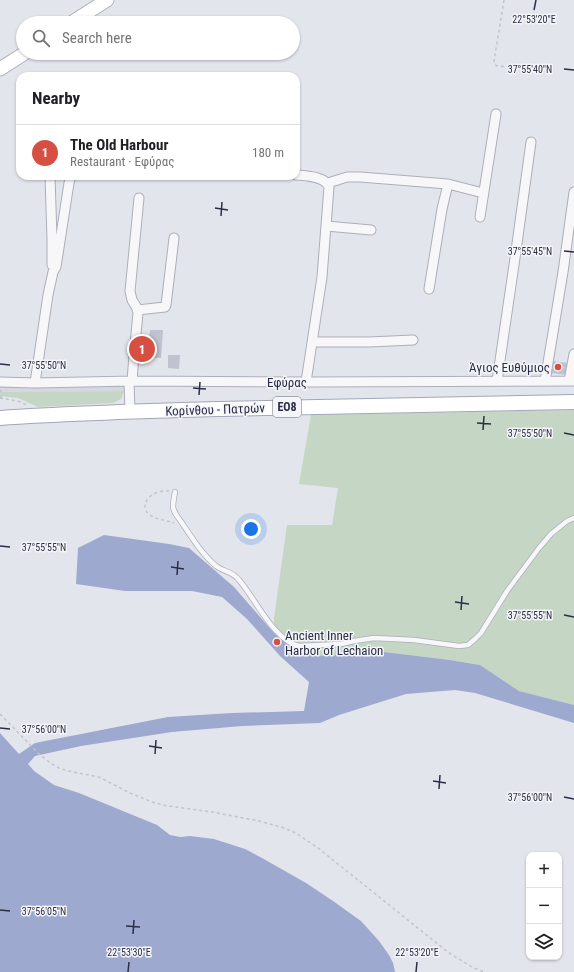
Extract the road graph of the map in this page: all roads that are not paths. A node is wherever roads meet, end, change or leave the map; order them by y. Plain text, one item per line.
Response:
1 (108, 0) edge
2 (82, 16) edge
3 (16, 59) edge
4 (0, 69) edge
5 (496, 114) dead end
6 (531, 142) dead end
7 (300, 175) edge
8 (50, 180) edge
9 (70, 180) edge
10 (328, 183) junction
11 (448, 184) junction
12 (574, 192) edge
13 (483, 193) junction
14 (138, 198) dead end
15 (480, 218) dead end
16 (326, 226) junction
17 (371, 230) dead end
18 (174, 238) dead end
19 (53, 272) junction
20 (429, 289) dead end
21 (137, 310) junction
22 (413, 340) dead end
23 (312, 342) junction
24 (574, 354) edge
25 (131, 380) junction
26 (497, 381) junction
27 (545, 381) junction
28 (572, 381) edge
29 (0, 382) edge
30 (306, 382) junction
31 (35, 383) junction
32 (574, 402) edge
33 (130, 412) junction
34 (0, 418) edge
35 (175, 492) road end
36 (574, 518) edge

1 - 2 street
3 - 4 street
5 - 13 street
6 - 26 street
7 - 10 street
8 - 19 street
9 - 19 street
10 - 11 street
10 - 16 street
11 - 13 street
11 - 20 street
12 - 27 street
13 - 15 street
14 - 21 street
16 - 17 street
16 - 23 street
18 - 21 street
19 - 31 street
21 - 25 street
22 - 23 street
23 - 30 street
24 - 28 street
25 - 30 street, Εφύρας
25 - 31 street, Εφύρας
25 - 33 street
26 - 27 street, Εφύρας
26 - 30 street, Εφύρας
27 - 28 street, Εφύρας
29 - 31 street, Εφύρας
32 - 33 main road, Κορίνθου - Πατρών / ΕΟ8
33 - 34 main road, Κορίνθου - Πατρών / ΕΟ8
35 - 36 lane

